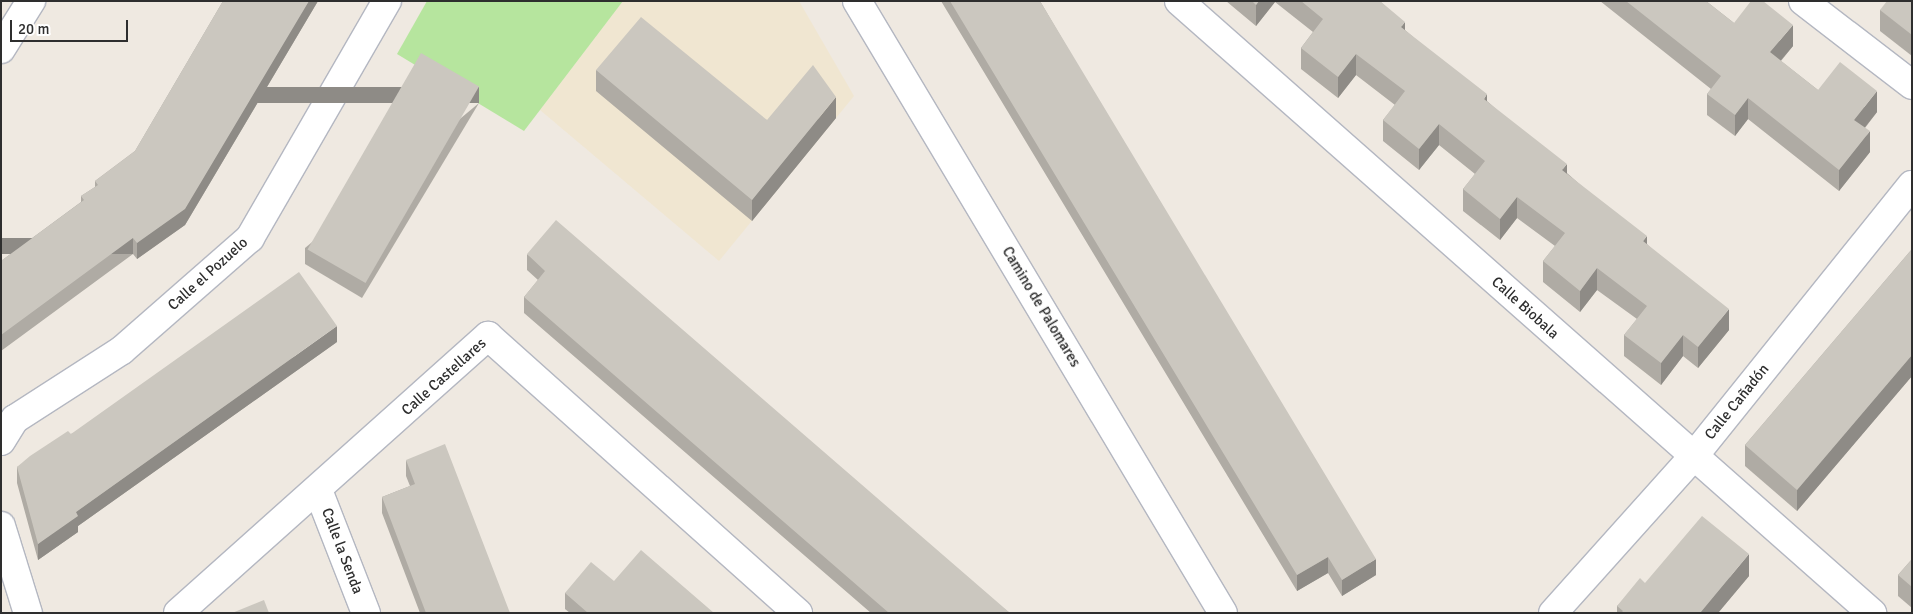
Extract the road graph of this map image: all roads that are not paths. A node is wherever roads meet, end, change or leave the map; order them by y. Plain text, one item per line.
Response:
1 (31, 1) edge
2 (387, 1) edge
3 (857, 1) edge
4 (1179, 1) edge
5 (1803, 1) edge
6 (1, 50) edge
7 (1912, 85) edge
8 (1912, 185) edge
9 (1, 441) edge
10 (1693, 456) junction
11 (318, 490) junction
12 (1, 526) edge
13 (28, 613) edge
14 (178, 613) edge
15 (366, 613) edge
16 (798, 613) edge
17 (1224, 613) edge
18 (1553, 613) edge
19 (1872, 613) edge

1 - 6 street
2 - 9 street, Calle el Pozuelo
3 - 17 street, Camino de Palomares
4 - 10 street, Calle Biobala
5 - 7 street
8 - 10 street, Calle Cañadón
10 - 18 street, Calle Cañadón
10 - 19 street, Calle Biobala
11 - 14 street, Calle Castellares
11 - 15 street, Calle la Senda
11 - 16 street, Calle Castellares
12 - 13 street

